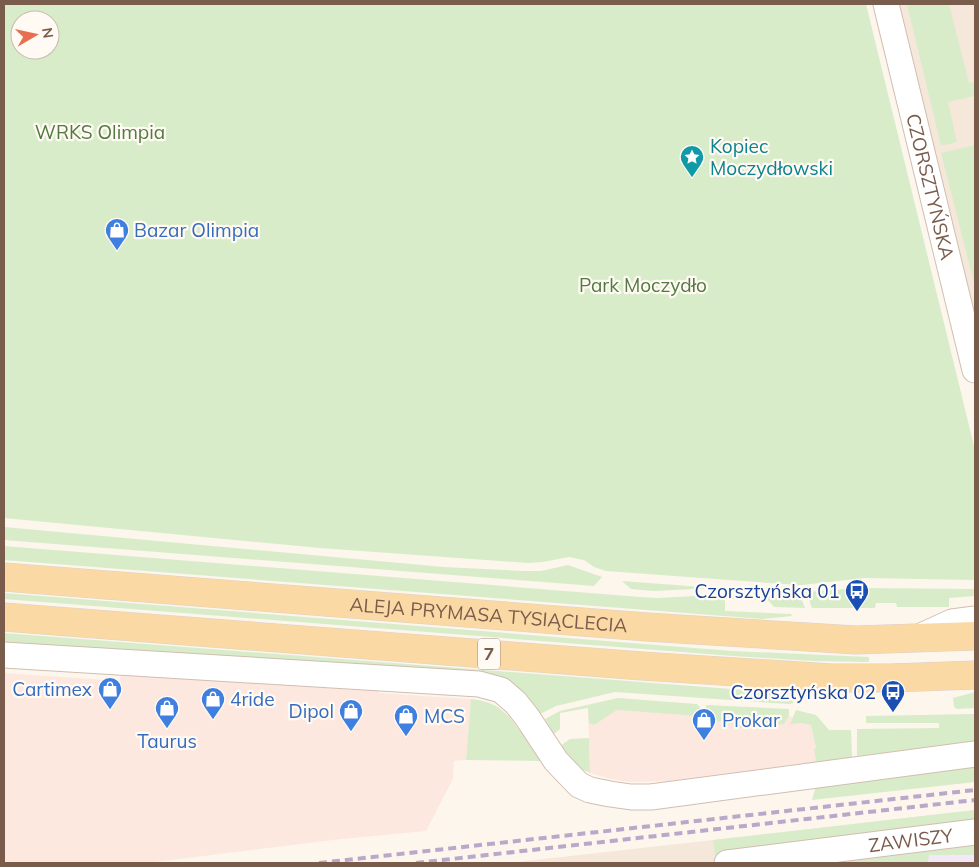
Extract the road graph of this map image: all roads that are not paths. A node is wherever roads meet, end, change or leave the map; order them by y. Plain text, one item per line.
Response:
1 (886, 4) edge
2 (975, 370) edge
3 (4, 577) edge
4 (4, 617) edge
5 (975, 620) edge
6 (975, 636) edge
7 (916, 639) junction
8 (4, 655) edge
9 (975, 675) edge
10 (975, 754) edge
11 (975, 832) edge
12 (727, 863) edge

1 - 2 street, CZORSZTYŃSKA
3 - 7 main road, ALEJA PRYMASA TYSIĄCLECIA / 7
4 - 9 main road, ALEJA PRYMASA TYSIĄCLECIA / 7
5 - 7 street
6 - 7 main road, ALEJA PRYMASA TYSIĄCLECIA / 7
8 - 10 street
11 - 12 street, ZAWISZY

